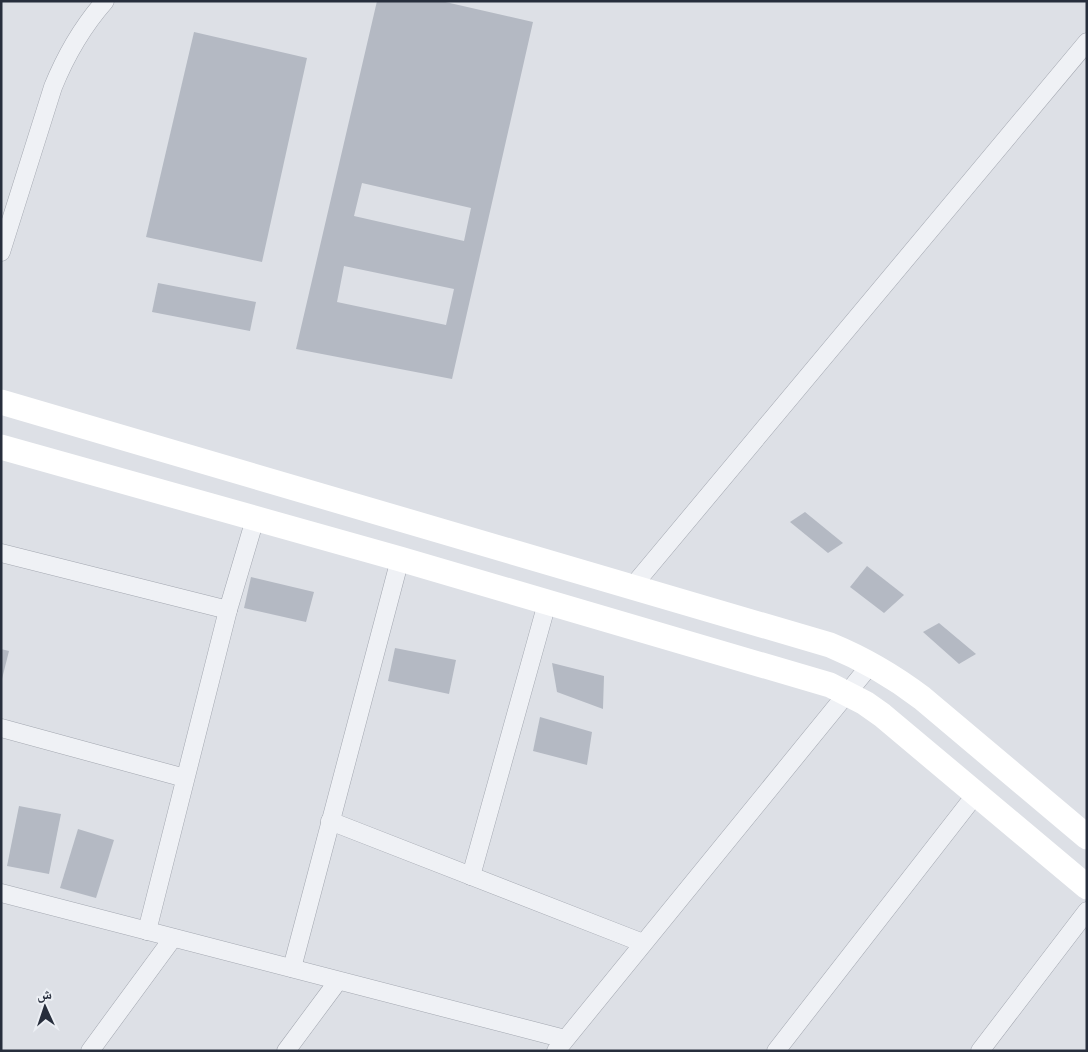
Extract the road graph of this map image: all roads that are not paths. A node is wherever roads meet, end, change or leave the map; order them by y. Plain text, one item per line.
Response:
1 (105, 1) edge
2 (1087, 42) edge
3 (1, 252) edge
4 (1, 402) edge
5 (1, 447) edge
6 (254, 519) junction
7 (1, 553) edge
8 (400, 559) junction
9 (632, 587) junction
10 (547, 603) junction
11 (228, 610) junction
12 (871, 664) junction
13 (846, 692) junction
14 (1, 728) edge
15 (185, 778) junction
16 (976, 794) junction
17 (330, 820) junction
18 (1087, 837) edge
19 (471, 876) junction
20 (1087, 887) edge
21 (1, 893) edge
22 (1087, 911) edge
23 (147, 931) junction
24 (173, 938) junction
25 (643, 944) junction
26 (292, 968) junction
27 (338, 981) junction
28 (561, 1045) edge
29 (90, 1051) edge
30 (286, 1051) edge
31 (776, 1051) edge
32 (980, 1051) edge

1 - 3 street
2 - 9 street
4 - 9 street
5 - 6 street
6 - 8 street
6 - 11 street
7 - 11 street
8 - 10 street
8 - 17 street
9 - 12 street
10 - 13 street
10 - 19 street
11 - 15 street
12 - 13 street
12 - 18 street
13 - 16 street
13 - 25 street
14 - 15 street
15 - 23 street
16 - 20 street
16 - 31 street
17 - 19 street
17 - 26 street
19 - 25 street
21 - 23 street
22 - 32 street
23 - 24 street
24 - 26 street
24 - 29 street
25 - 28 street
26 - 27 street
27 - 28 street
27 - 30 street

